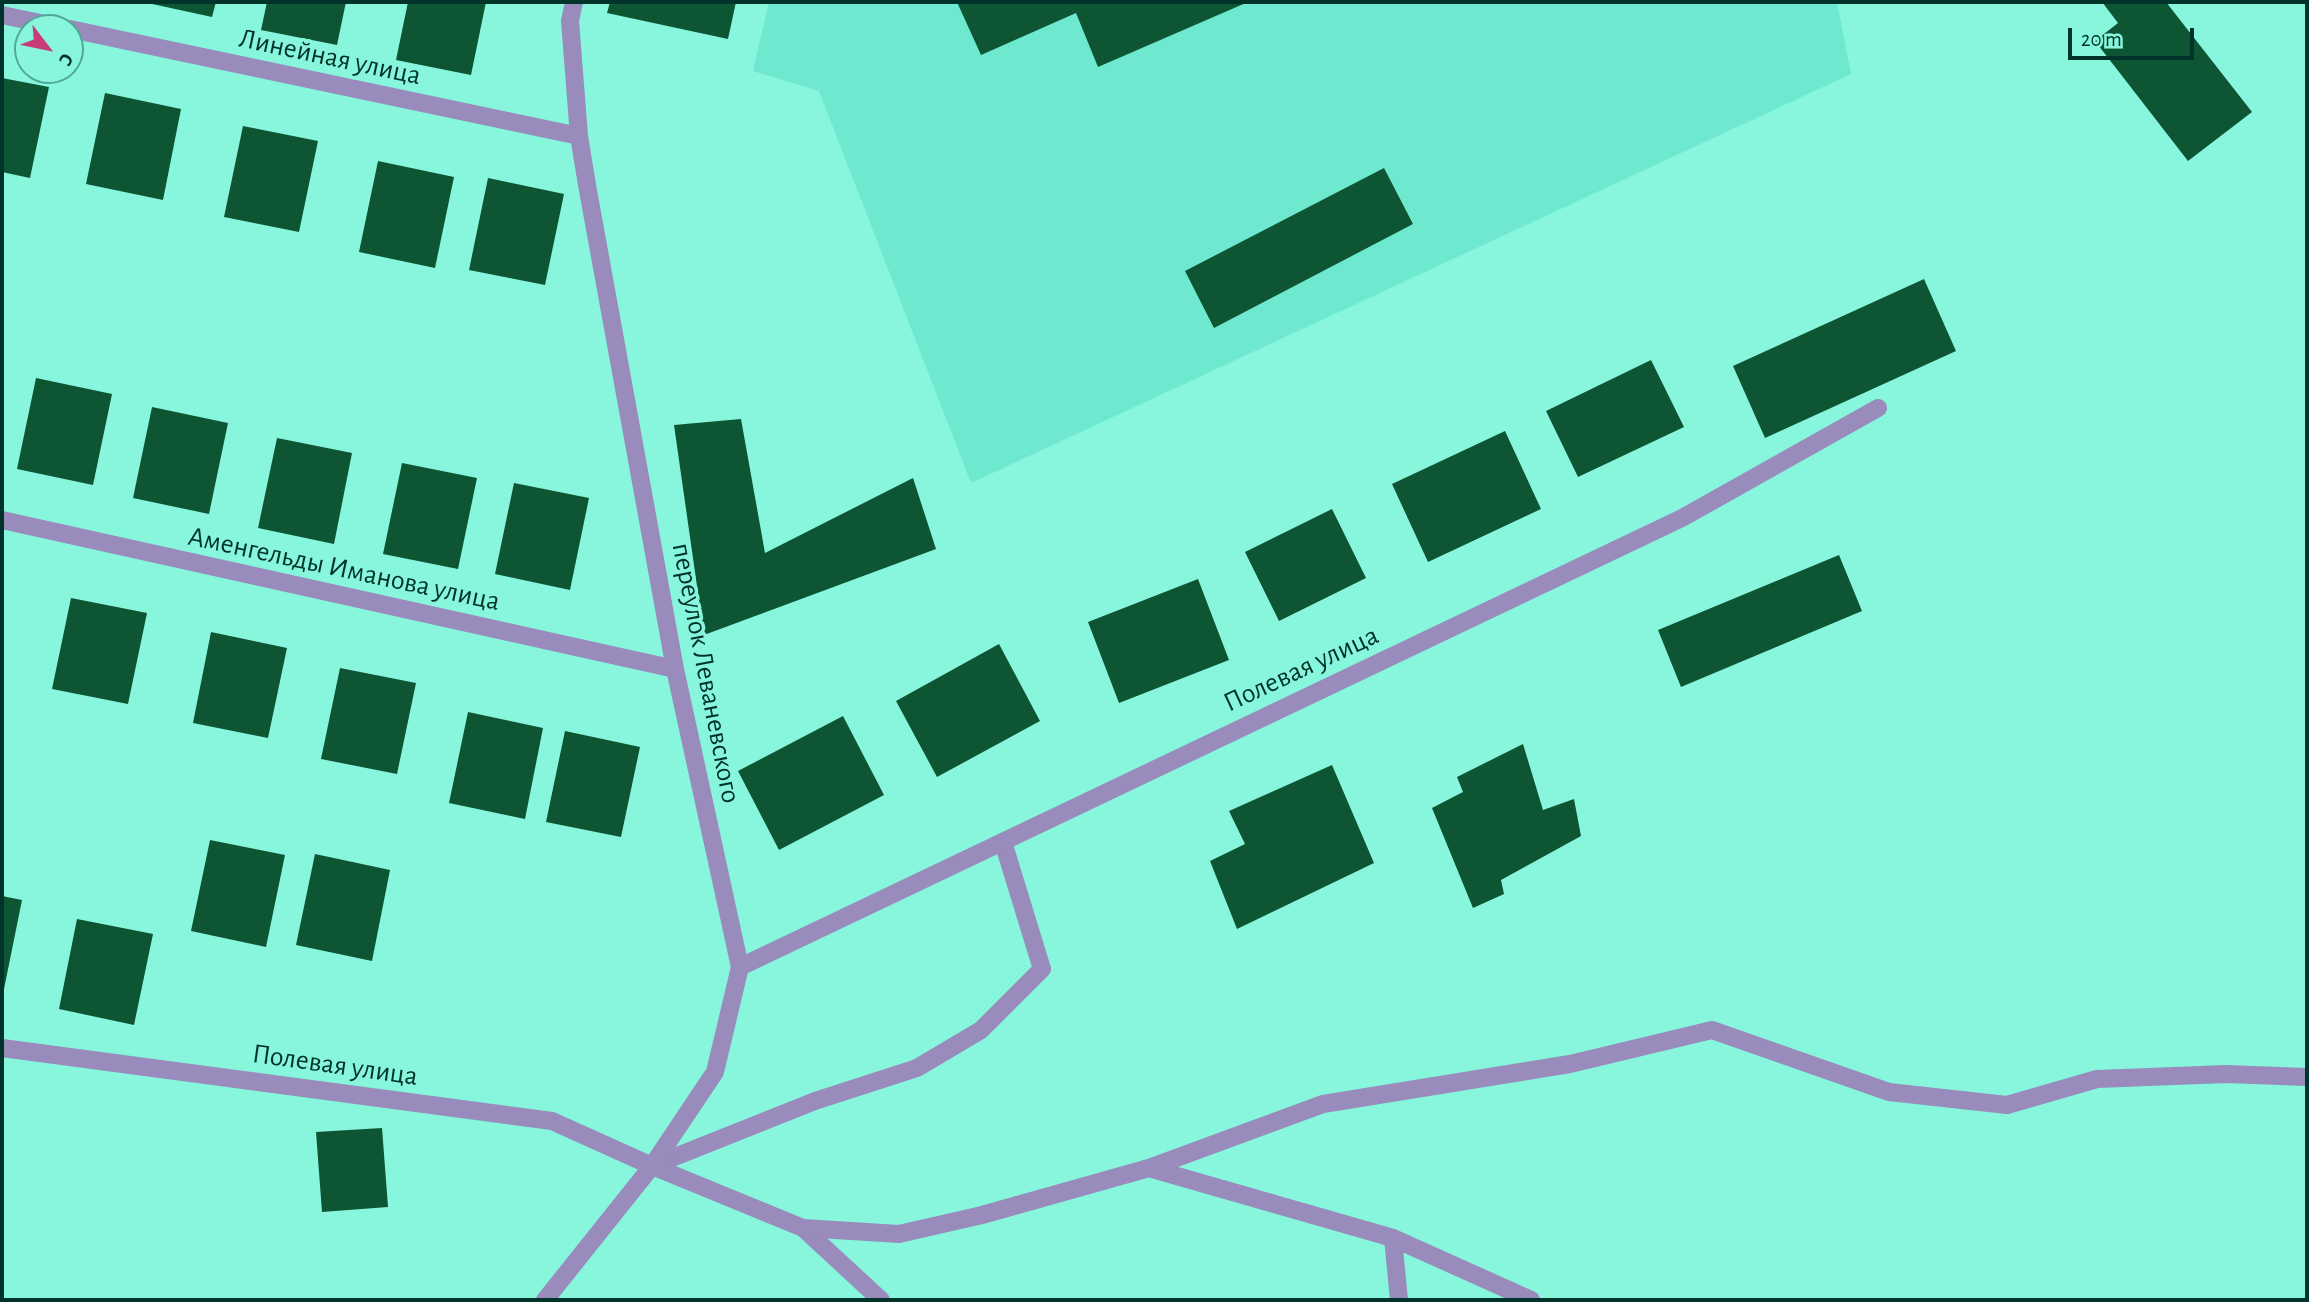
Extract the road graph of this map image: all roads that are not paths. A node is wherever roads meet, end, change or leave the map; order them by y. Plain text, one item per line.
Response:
1 (574, 2) edge
2 (84, 32) edge
3 (579, 136) junction
4 (1878, 408) dead end
5 (2, 520) edge
6 (676, 668) junction
7 (1003, 842) junction
8 (740, 967) junction
9 (2, 1048) edge
10 (2307, 1077) edge
11 (652, 1166) junction
12 (1149, 1168) junction
13 (803, 1228) junction
14 (1393, 1238) junction
15 (545, 1300) edge
16 (881, 1300) edge
17 (1399, 1300) edge
18 (1531, 1300) edge

1 - 3 street, переулок Леваневского
2 - 3 street, Линейная улица
3 - 6 street, переулок Леваневского
4 - 7 street, Полевая улица
5 - 6 street, Аменгельды Иманова улица
6 - 8 street, переулок Леваневского
7 - 8 street, Полевая улица
7 - 11 street
8 - 11 street, переулок Леваневского
9 - 11 street, Полевая улица
10 - 12 street
11 - 13 street, Полевая улица
11 - 15 street, переулок Леваневского
12 - 13 street
12 - 14 street
13 - 16 street
14 - 17 street
14 - 18 street

